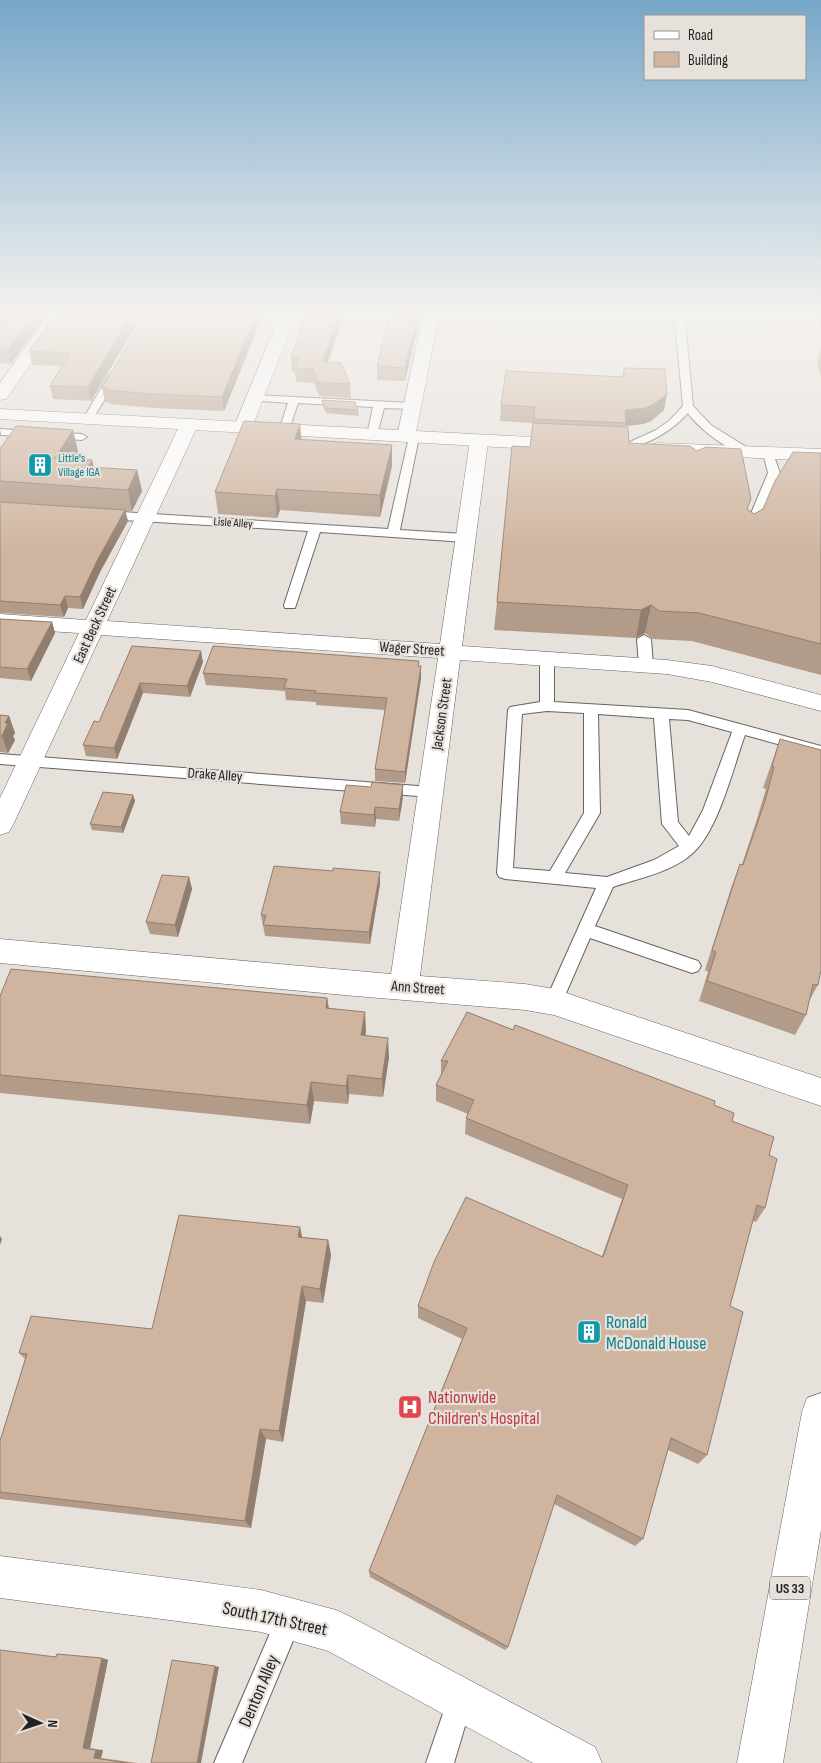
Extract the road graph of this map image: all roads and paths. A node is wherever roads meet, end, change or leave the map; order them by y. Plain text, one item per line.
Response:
1 (104, 392) edge
2 (257, 392) edge
3 (415, 392) edge
4 (687, 392) edge
5 (255, 398) junction
6 (294, 400) junction
7 (379, 404) junction
8 (412, 406) junction
9 (688, 406) junction
10 (7, 414) edge
11 (88, 419) junction
12 (189, 424) junction
13 (243, 427) junction
14 (284, 430) junction
15 (0, 433) edge
16 (372, 435) junction
17 (82, 436) dead end
18 (410, 437) junction
19 (479, 441) junction
20 (586, 446) edge
21 (605, 446) edge
22 (624, 447) junction
23 (747, 452) junction
24 (768, 453) junction
25 (821, 455) edge
26 (97, 514) edge
27 (145, 517) junction
28 (315, 528) junction
29 (393, 533) junction
30 (747, 536) edge
31 (465, 538) junction
32 (290, 605) dead end
33 (0, 621) edge
34 (95, 628) junction
35 (644, 639) edge
36 (450, 652) junction
37 (547, 659) junction
38 (646, 666) junction
39 (821, 703) edge
40 (547, 706) junction
41 (591, 709) junction
42 (661, 713) junction
43 (740, 729) junction
44 (821, 751) edge
45 (0, 759) edge
46 (31, 761) junction
47 (431, 792) junction
48 (0, 825) edge
49 (689, 847) junction
50 (554, 878) junction
51 (607, 883) junction
52 (585, 930) junction
53 (0, 951) edge
54 (692, 966) dead end
55 (404, 987) junction
56 (554, 1002) junction
57 (821, 1092) edge
58 (821, 1412) edge
59 (0, 1577) edge
60 (289, 1619) junction
61 (460, 1699) junction
62 (228, 1763) edge
63 (440, 1763) edge
64 (579, 1763) edge
65 (760, 1763) edge

1 - 11 lane
2 - 5 street
3 - 8 street
4 - 9 lane
5 - 6 lane
5 - 13 street
6 - 7 lane
6 - 14 lane
7 - 8 lane
7 - 16 lane
8 - 18 street
9 - 22 lane
9 - 23 lane
10 - 11 street
10 - 15 lane
11 - 12 street
12 - 13 street
12 - 27 street, East Beck Street
13 - 14 street
14 - 16 street
15 - 17 lane
16 - 18 street
18 - 19 street
18 - 29 lane
19 - 20 street
19 - 31 street, Jackson Street
21 - 22 street
22 - 23 street
23 - 24 street
24 - 25 street
24 - 30 lane
26 - 27 lane, Lisle Alley
27 - 28 lane, Lisle Alley
27 - 34 street, East Beck Street
28 - 29 lane, Lisle Alley
28 - 32 lane
29 - 31 lane, Lisle Alley
31 - 36 street, Jackson Street
33 - 34 street, Wager Street
34 - 36 street, Wager Street
34 - 46 street, East Beck Street
35 - 38 lane
36 - 37 street, Wager Street
36 - 47 street, Jackson Street
37 - 38 street, Wager Street
37 - 40 lane
38 - 39 street, Wager Street
40 - 41 lane
40 - 50 lane
41 - 42 lane
41 - 50 lane
42 - 43 lane
42 - 49 lane
43 - 44 lane
43 - 49 lane
45 - 46 lane, Drake Alley
46 - 47 lane, Drake Alley
46 - 48 street, East Beck Street
47 - 55 street, Jackson Street
49 - 51 lane
50 - 51 lane
51 - 52 lane
52 - 54 lane
52 - 56 lane
53 - 55 street, Ann Street
55 - 56 street, Ann Street
56 - 57 street, Ann Street
58 - 65 street, US 33
59 - 60 street, South 17th Street
60 - 61 street, South 17th Street
60 - 62 lane, Denton Alley
61 - 63 lane
61 - 64 street, South 17th Street

